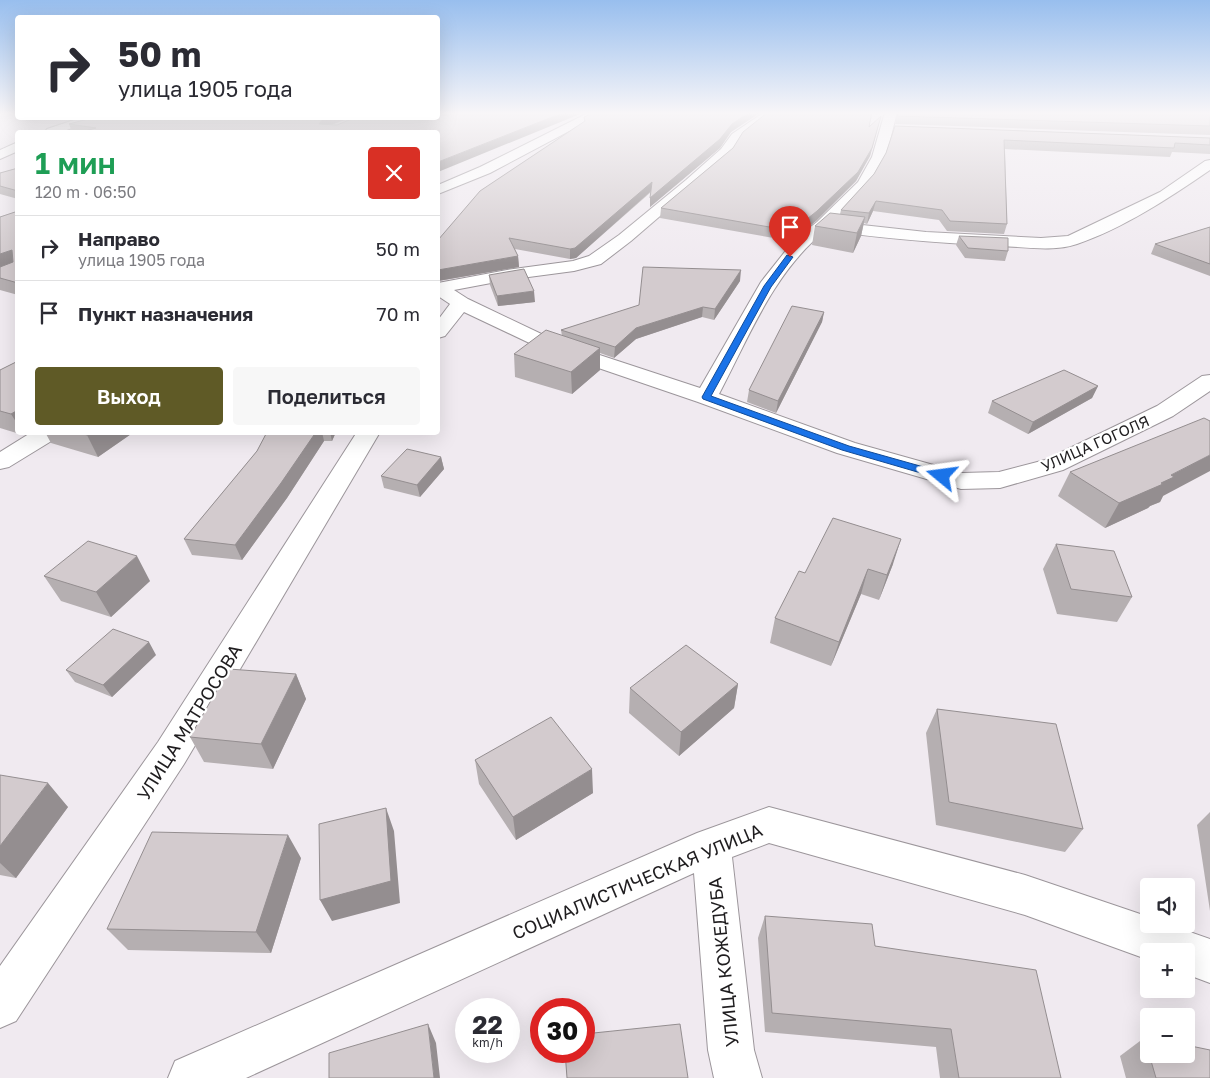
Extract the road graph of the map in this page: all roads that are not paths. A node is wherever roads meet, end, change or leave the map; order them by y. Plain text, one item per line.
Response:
1 (499, 162) edge
2 (714, 162) edge
3 (876, 162) edge
4 (1210, 164) edge
5 (440, 189) edge
6 (823, 225) junction
7 (440, 288) edge
8 (440, 289) edge
9 (462, 303) junction
10 (440, 330) edge
11 (1210, 381) edge
12 (706, 397) junction
13 (45, 435) edge
14 (368, 435) edge
15 (0, 462) edge
16 (711, 846) junction
17 (1159, 943) edge
18 (1195, 955) edge
19 (1210, 960) edge
20 (0, 1005) edge
21 (192, 1078) edge
22 (738, 1078) edge

1 - 5 street
2 - 7 street
3 - 6 street
4 - 6 street
6 - 12 street
8 - 9 street, УЛИЦА ГОГОЛЯ
9 - 10 street
9 - 12 street, УЛИЦА ГОГОЛЯ
11 - 12 street, УЛИЦА ГОГОЛЯ
13 - 15 street
14 - 20 street, УЛИЦА МАТРОСОВА
16 - 17 street, СОЦИАЛИСТИЧЕСКАЯ УЛИЦА
16 - 21 street, СОЦИАЛИСТИЧЕСКАЯ УЛИЦА
16 - 22 street, УЛИЦА КОЖЕДУБА
18 - 19 street, СОЦИАЛИСТИЧЕСКАЯ УЛИЦА

